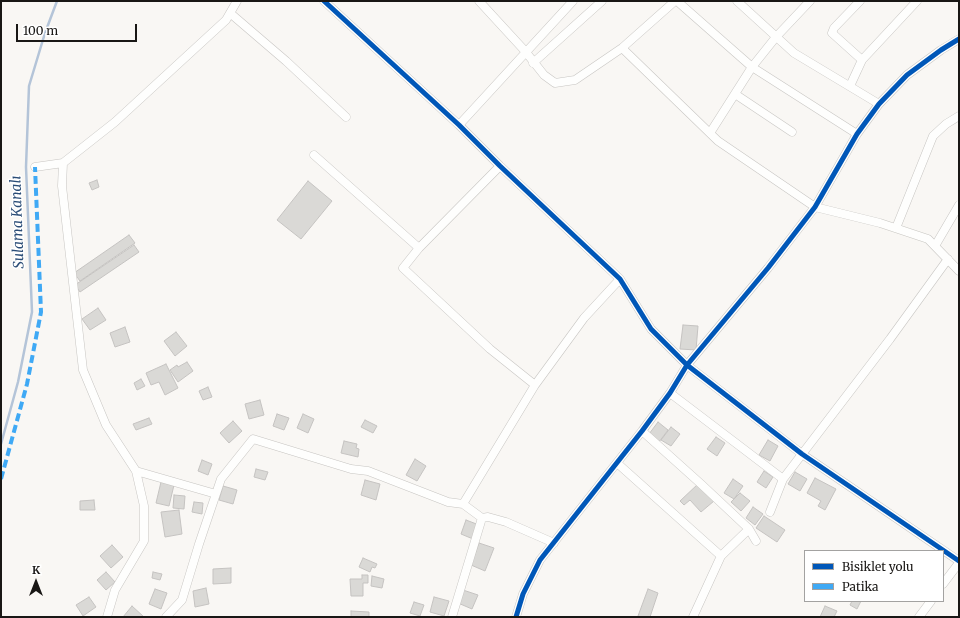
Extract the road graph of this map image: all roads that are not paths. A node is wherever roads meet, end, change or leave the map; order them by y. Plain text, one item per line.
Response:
1 (236, 1) edge
2 (324, 1) edge
3 (479, 1) edge
4 (572, 1) edge
5 (602, 1) edge
6 (676, 1) edge
7 (737, 1) edge
8 (810, 1) edge
9 (860, 1) edge
10 (917, 1) edge
11 (230, 13) junction
12 (776, 37) junction
13 (959, 39) edge
14 (622, 48) junction
15 (525, 51) junction
16 (862, 60) junction
17 (533, 63) junction
18 (752, 67) junction
19 (850, 86) junction
20 (735, 94) junction
21 (879, 104) junction
22 (959, 116) edge
23 (346, 117) dead end
24 (459, 125) junction
25 (792, 132) dead end
26 (710, 133) junction
27 (858, 134) junction
28 (314, 155) dead end
29 (63, 163) junction
30 (500, 166) junction
31 (35, 167) dead end
32 (959, 205) edge
33 (816, 207) junction
34 (896, 228) junction
35 (935, 246) junction
36 (419, 248) junction
37 (948, 259) junction
38 (959, 271) edge
39 (620, 279) junction
40 (687, 365) junction
41 (535, 385) junction
42 (670, 393) junction
43 (642, 431) junction
44 (802, 454) junction
45 (617, 463) junction
46 (136, 471) junction
47 (783, 480) junction
48 (216, 494) junction
49 (463, 504) junction
50 (770, 512) dead end
51 (482, 518) junction
52 (749, 529) junction
53 (756, 541) dead end
54 (554, 543) junction
55 (942, 550) edge
56 (944, 552) edge
57 (721, 556) junction
58 (959, 562) edge
59 (944, 583) edge
60 (930, 602) edge
61 (107, 617) edge
62 (166, 617) edge
63 (452, 617) edge
64 (516, 617) edge
65 (693, 617) edge
66 (919, 617) edge

1 - 11 street
2 - 24 street
3 - 15 street
4 - 15 street
5 - 17 street
6 - 14 street
6 - 18 street
7 - 12 street
8 - 12 street
9 - 16 street
10 - 16 street
11 - 23 street
11 - 29 street
12 - 18 street
12 - 19 street
13 - 21 street
14 - 17 street
14 - 26 street
15 - 17 street
15 - 24 street
16 - 19 street
18 - 20 street
18 - 27 street
19 - 21 street
20 - 25 street
20 - 26 street
21 - 27 street
22 - 34 street
24 - 30 street
26 - 33 street
27 - 33 street
28 - 36 street
29 - 31 street
29 - 46 street
30 - 36 street
30 - 39 street
32 - 35 street
33 - 34 street
33 - 40 street
34 - 35 street
35 - 37 street
36 - 41 street
37 - 38 street
37 - 44 street
39 - 40 street
39 - 41 street
40 - 42 street
40 - 44 street
41 - 49 street
42 - 43 street
42 - 47 street
43 - 45 street
43 - 52 street
44 - 47 street
44 - 55 street
45 - 54 street
45 - 57 street
46 - 48 street
46 - 61 street
47 - 50 street
48 - 49 street
48 - 62 street
49 - 51 street
51 - 54 street
51 - 63 street
52 - 53 street
52 - 57 street
54 - 64 street
56 - 58 street
57 - 65 street
58 - 59 street
60 - 66 street

